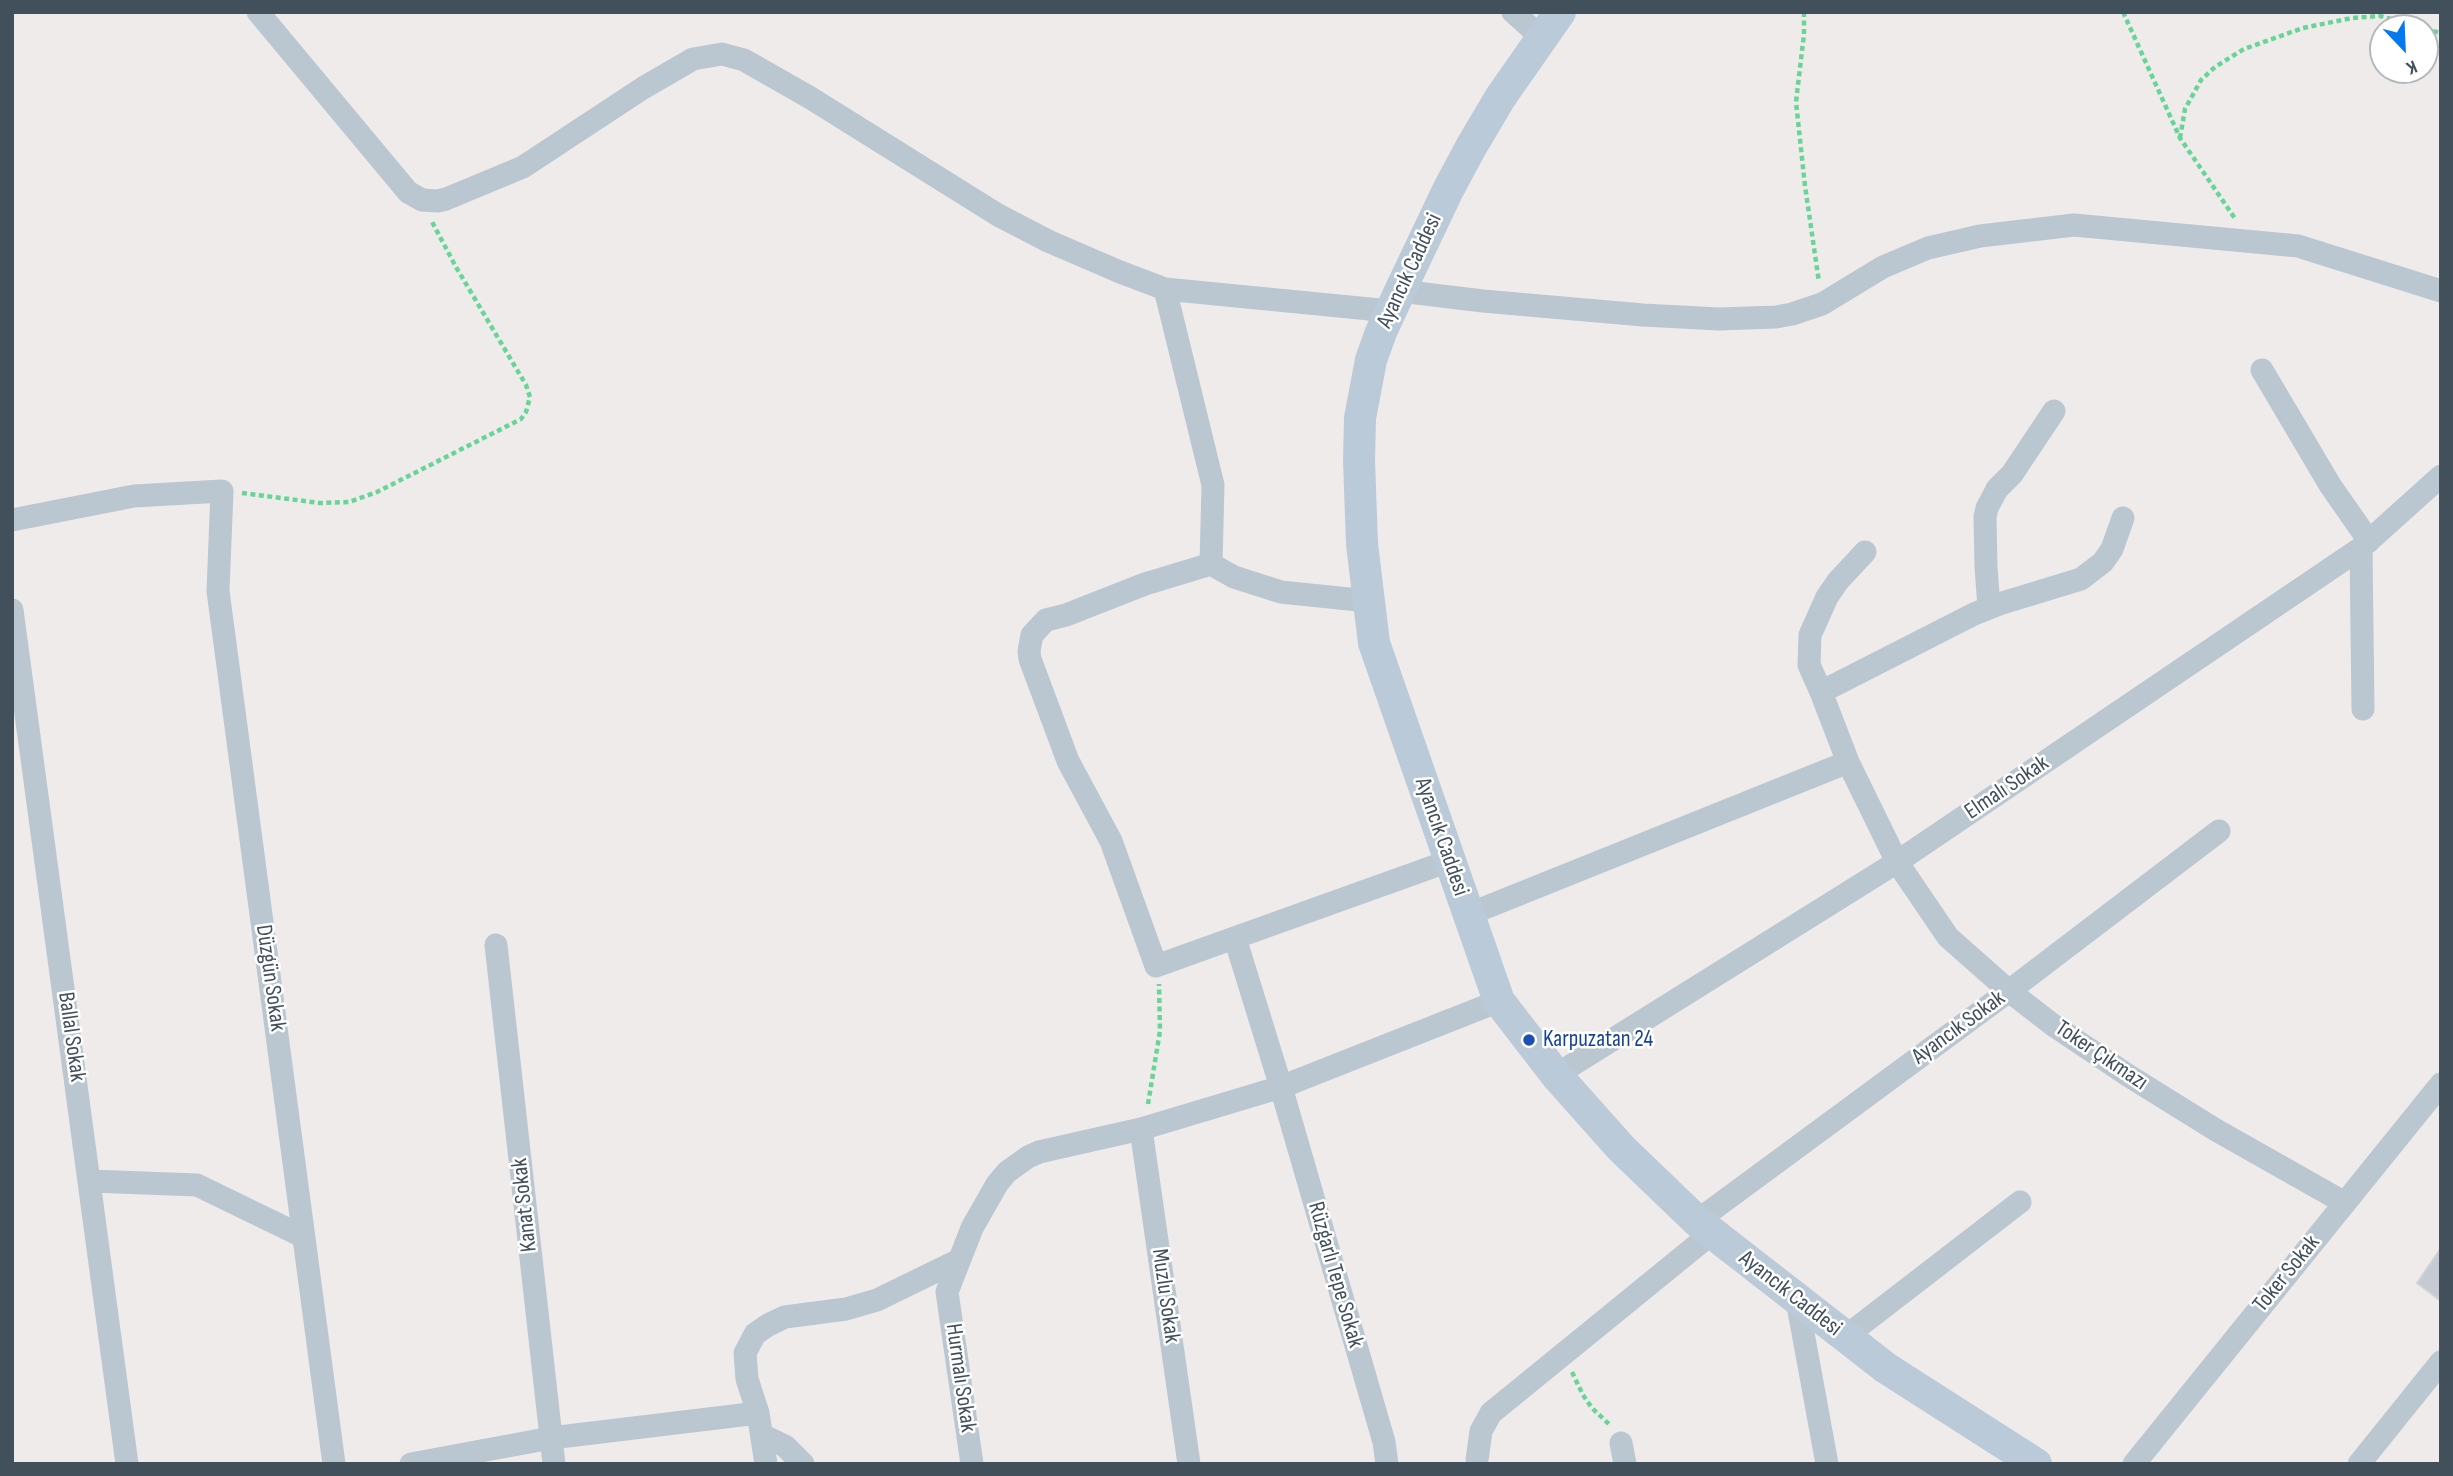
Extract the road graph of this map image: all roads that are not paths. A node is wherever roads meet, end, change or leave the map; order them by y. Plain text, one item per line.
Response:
1 (258, 12) edge
2 (1513, 12) edge
3 (1560, 12) edge
4 (1541, 37) junction
5 (1165, 289) junction
6 (2441, 291) edge
7 (1395, 301) junction
8 (2262, 370) dead end
9 (2054, 411) dead end
10 (2441, 476) edge
11 (2123, 518) dead end
12 (12, 520) edge
13 (2365, 544) junction
14 (1865, 552) dead end
15 (1211, 564) junction
16 (1368, 601) junction
17 (1989, 608) junction
18 (12, 610) edge
19 (1821, 692) junction
20 (2363, 709) dead end
21 (1848, 762) junction
22 (2219, 831) dead end
23 (1449, 861) junction
24 (1897, 862) junction
25 (1468, 915) junction
26 (1235, 937) junction
27 (496, 945) dead end
28 (2010, 991) junction
29 (1499, 1001) junction
30 (1556, 1075) junction
31 (2441, 1084) edge
32 (1281, 1087) junction
33 (1141, 1129) junction
34 (91, 1181) junction
35 (2020, 1202) dead end
36 (2344, 1203) junction
37 (1705, 1227) junction
38 (304, 1237) junction
39 (959, 1260) junction
40 (1797, 1300) junction
41 (1845, 1337) junction
42 (2441, 1362) edge
43 (760, 1424) junction
44 (551, 1438) junction
45 (1477, 1460) dead end
46 (127, 1464) edge
47 (334, 1464) edge
48 (411, 1464) edge
49 (554, 1464) edge
50 (766, 1464) edge
51 (803, 1464) edge
52 (972, 1464) edge
53 (1189, 1464) edge
54 (1387, 1464) edge
55 (1827, 1464) edge
56 (2036, 1464) edge
57 (2134, 1464) edge
58 (2360, 1464) edge

1 - 5 street
2 - 4 street
3 - 4 street, Ayancık Caddesi
4 - 7 street, Ayancık Caddesi
5 - 7 street
5 - 15 street
6 - 7 street
7 - 16 street, Ayancık Caddesi
8 - 13 street
9 - 17 street
10 - 13 street, Elmalı Sokak
11 - 17 street
12 - 38 street, Düzgün Sokak
13 - 20 street
13 - 24 street, Elmalı Sokak
14 - 19 street, Toker Çıkmazı
15 - 16 street
15 - 26 street
16 - 23 street, Ayancık Caddesi
17 - 19 street
18 - 34 street, Ballal Sokak
19 - 21 street, Toker Çıkmazı
21 - 24 street, Toker Çıkmazı
21 - 25 street
22 - 28 street, Ayancık Sokak
23 - 25 street, Ayancık Caddesi
23 - 26 street
24 - 28 street, Toker Çıkmazı
24 - 30 street, Elmalı Sokak
25 - 29 street, Ayancık Caddesi
26 - 32 street, Rüzgarlı Tepe Sokak
27 - 44 street, Kanat Sokak
28 - 36 street, Toker Çıkmazı
28 - 37 street, Ayancık Sokak
29 - 30 street, Ayancık Caddesi
29 - 32 street
30 - 37 street, Ayancık Caddesi
31 - 36 street, Toker Sokak
32 - 33 street
32 - 54 street, Rüzgarlı Tepe Sokak
33 - 39 street
33 - 53 street, Muzlu Sokak
34 - 38 street
34 - 46 street, Ballal Sokak
35 - 41 street
36 - 57 street, Toker Sokak
37 - 40 street, Ayancık Caddesi
37 - 45 street, Ayancık Sokak
38 - 47 street, Düzgün Sokak
39 - 43 street
39 - 52 street, Hurmalı Sokak
40 - 41 street, Ayancık Caddesi
40 - 55 street
41 - 56 street, Ayancık Caddesi
42 - 58 street
43 - 44 street
43 - 50 street
43 - 51 street
44 - 48 street
44 - 49 street, Kanat Sokak

